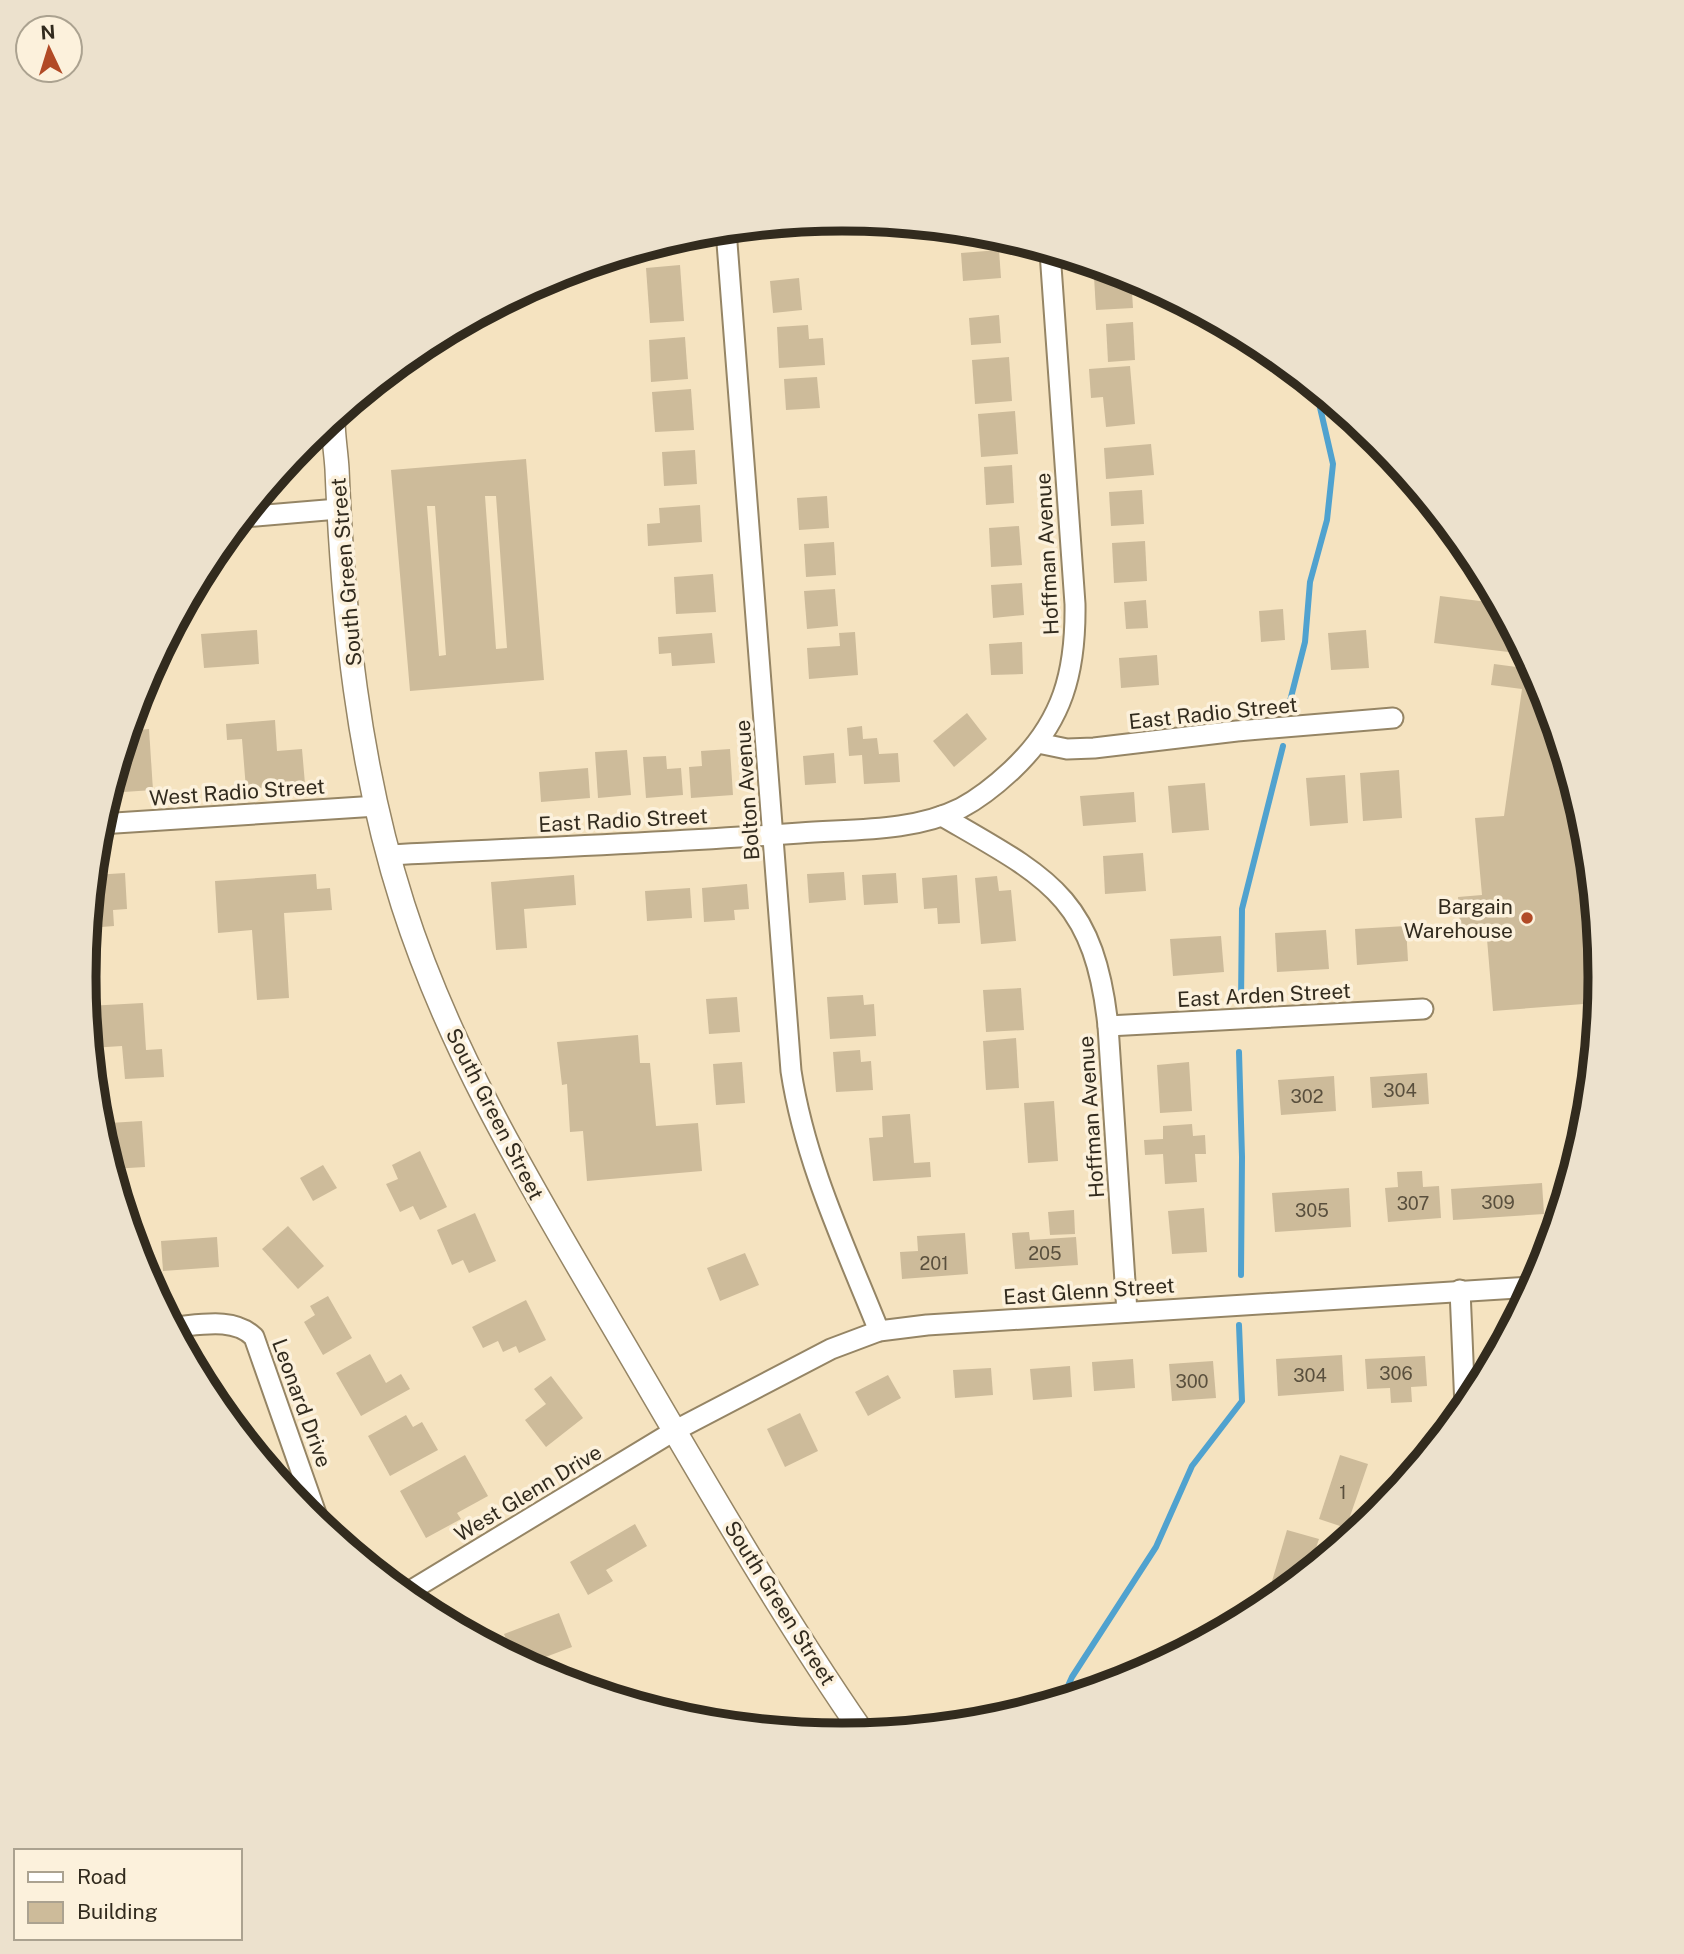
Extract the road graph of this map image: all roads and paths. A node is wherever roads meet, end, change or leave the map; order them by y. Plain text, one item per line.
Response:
1 (727, 241) edge
2 (1051, 262) edge
3 (334, 432) edge
4 (338, 509) junction
5 (256, 516) edge
6 (1393, 718) dead end
7 (1038, 743) junction
8 (377, 806) junction
9 (943, 816) junction
10 (113, 823) edge
11 (773, 835) junction
12 (389, 855) junction
13 (1423, 1009) dead end
14 (1108, 1026) junction
15 (1520, 1288) edge
16 (1460, 1290) junction
17 (1127, 1312) junction
18 (184, 1327) edge
19 (879, 1331) junction
20 (1464, 1388) edge
21 (674, 1432) junction
22 (311, 1500) edge
23 (415, 1588) edge
24 (856, 1722) edge

1 - 11 street, Bolton Avenue
2 - 7 street, Hoffman Avenue
3 - 4 street, South Green Street
4 - 5 street
4 - 8 street, South Green Street
6 - 7 street, East Radio Street
7 - 9 street, Hoffman Avenue
8 - 10 street, West Radio Street
8 - 12 street, South Green Street
9 - 11 street, East Radio Street
9 - 14 street, Hoffman Avenue
11 - 12 street, East Radio Street
11 - 19 street, Bolton Avenue
12 - 21 street, South Green Street
13 - 14 street, East Arden Street
14 - 17 street, Hoffman Avenue
15 - 16 street, East Glenn Street
16 - 17 street, East Glenn Street
16 - 20 street
17 - 19 street, East Glenn Street
18 - 22 street, Leonard Drive
19 - 21 street, East Glenn Street
21 - 23 street, West Glenn Drive
21 - 24 street, South Green Street

